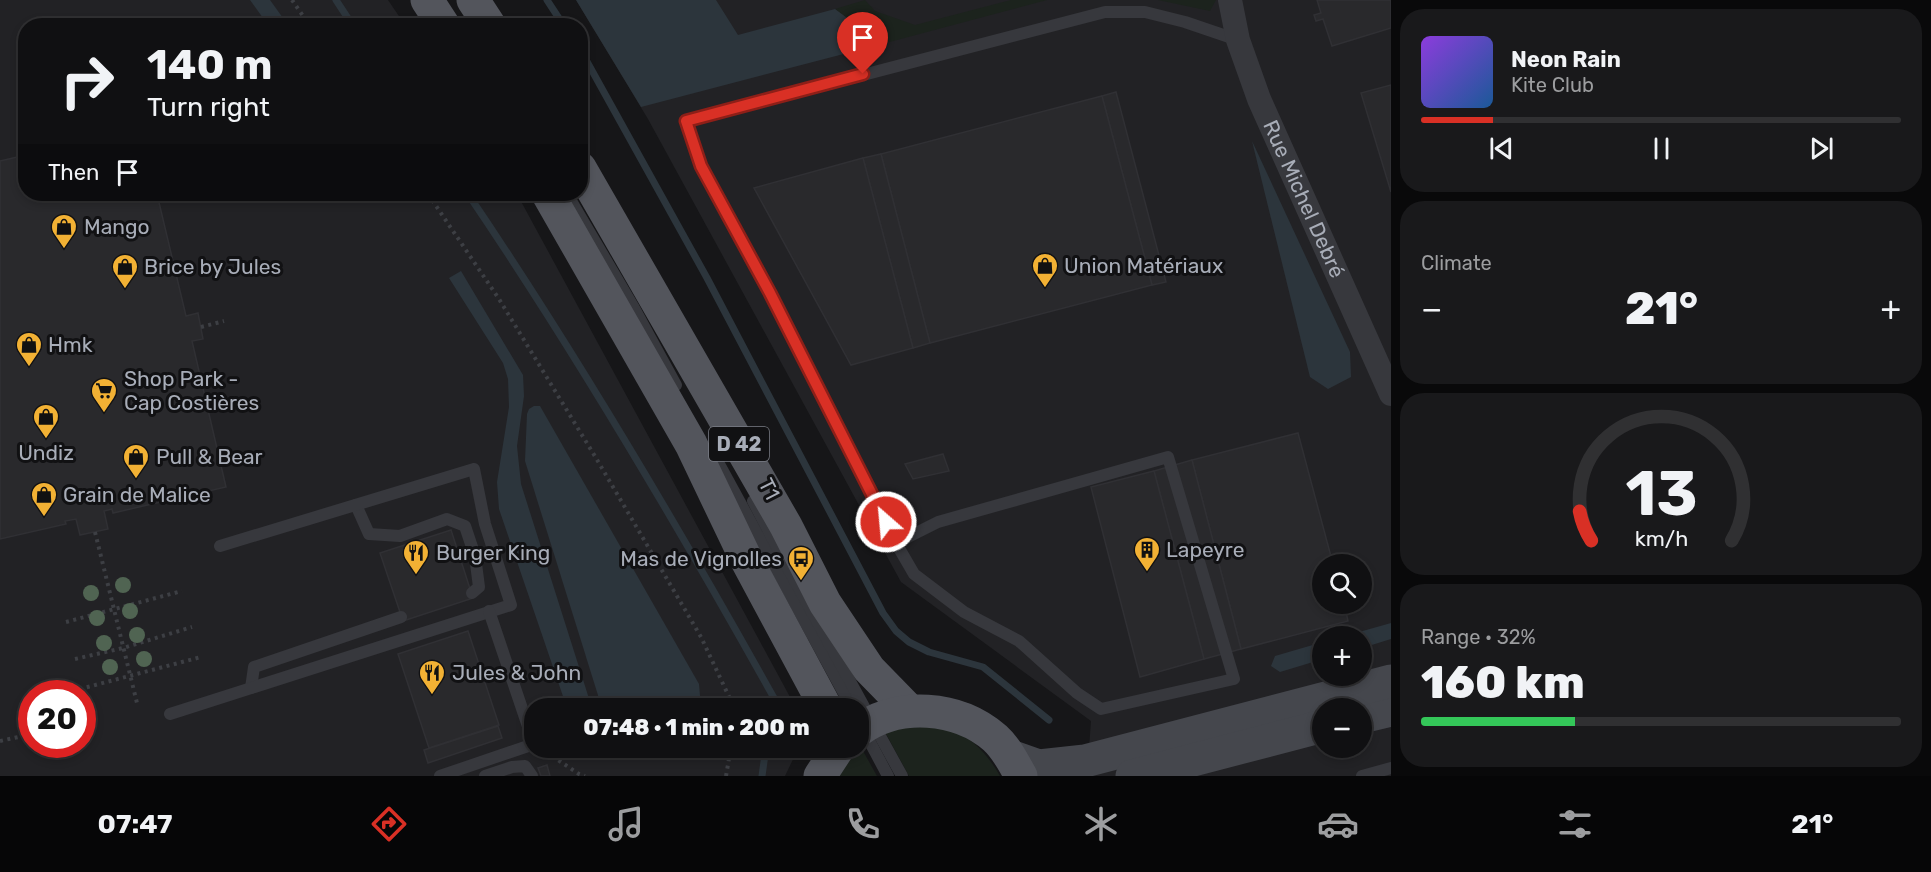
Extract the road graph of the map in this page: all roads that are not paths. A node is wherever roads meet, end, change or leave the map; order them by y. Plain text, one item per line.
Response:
1 (427, 0) edge
2 (460, 0) edge
3 (473, 0) edge
4 (1230, 0) edge
5 (439, 18) edge
6 (472, 18) edge
7 (485, 18) edge
8 (1238, 40) junction
9 (588, 182) edge
10 (552, 201) edge
11 (571, 201) edge
12 (586, 201) edge
13 (695, 394) dead end
14 (1391, 394) edge
15 (684, 400) dead end
16 (706, 441) dead end
17 (746, 486) dead end
18 (356, 505) junction
19 (896, 543) junction
20 (220, 546) dead end
21 (472, 593) dead end
22 (489, 612) junction
23 (401, 617) dead end
24 (1391, 681) edge
25 (251, 688) junction
26 (821, 698) edge
27 (829, 698) edge
28 (834, 698) edge
29 (1391, 710) edge
30 (910, 711) junction
31 (170, 714) dead end
32 (1372, 715) edge
33 (869, 726) edge
34 (1312, 729) edge
35 (869, 752) edge
36 (869, 757) edge
37 (1015, 766) edge
38 (1391, 768) edge
39 (440, 776) edge
40 (486, 776) edge
41 (532, 776) edge
42 (888, 776) edge
43 (902, 776) edge
44 (1132, 776) edge
45 (1362, 776) edge

1 - 5 main road
2 - 6 lane
3 - 7 main road
4 - 8 street, Rue Michel Debré
8 - 14 street, Rue Michel Debré
8 - 19 lane
9 - 30 main road, D 42
10 - 26 main road, D 42
11 - 15 lane
12 - 13 lane
16 - 27 lane, T1 / T1
17 - 28 lane, T1 / T1
18 - 20 lane
18 - 21 lane
18 - 22 lane
19 - 19 lane
22 - 25 lane
22 - 39 lane
23 - 25 lane
24 - 37 main road
25 - 31 lane
29 - 32 main road
30 - 33 main road
30 - 37 main road
34 - 44 main road
35 - 43 lane, T1 / T1
36 - 42 lane, T1 / T1
38 - 45 lane
40 - 41 lane

